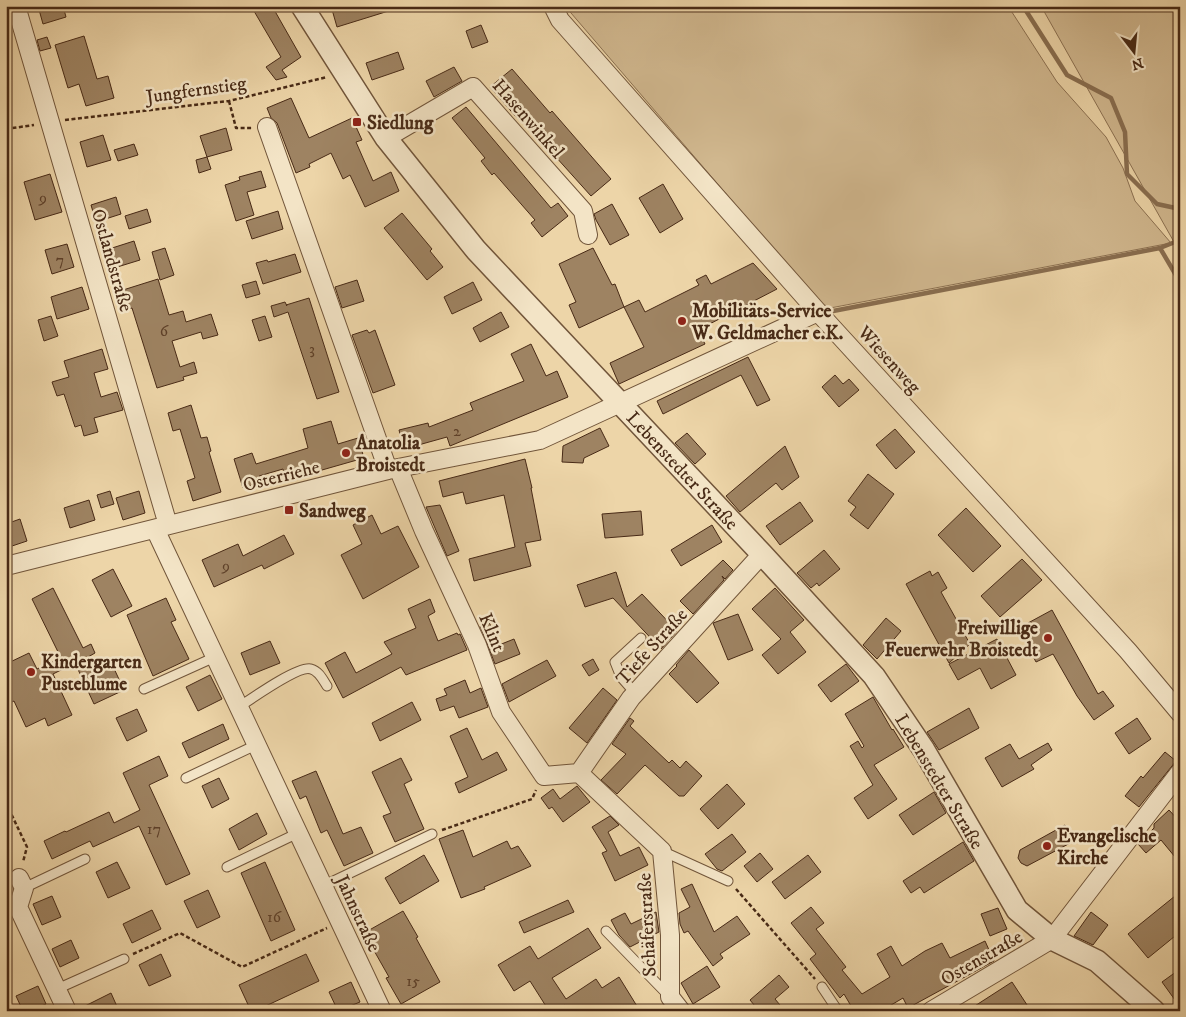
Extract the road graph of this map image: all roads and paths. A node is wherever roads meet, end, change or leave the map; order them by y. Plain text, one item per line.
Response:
1 (16, 6) edge
2 (302, 6) edge
3 (553, 6) edge
4 (344, 73) junction
5 (229, 101) junction
6 (50, 122) junction
7 (267, 127) dead end
8 (236, 128) dead end
9 (6, 129) edge
10 (386, 138) junction
11 (588, 236) dead end
12 (818, 312) junction
13 (620, 403) junction
14 (393, 469) junction
15 (161, 527) junction
16 (762, 554) junction
17 (6, 566) edge
18 (641, 638) dead end
19 (215, 656) junction
20 (327, 686) dead end
21 (144, 689) dead end
22 (636, 694) junction
23 (239, 708) junction
24 (1180, 713) edge
25 (256, 745) junction
26 (1180, 772) edge
27 (579, 773) junction
28 (544, 776) junction
29 (186, 778) dead end
30 (6, 803) edge
31 (298, 833) junction
32 (432, 834) joint
33 (662, 851) junction
34 (85, 859) dead end
35 (227, 867) dead end
36 (728, 881) joint
37 (22, 883) junction
38 (323, 886) junction
39 (340, 922) junction
40 (606, 931) dead end
41 (1052, 940) junction
42 (124, 959) joint
43 (822, 987) joint
44 (57, 989) junction
45 (676, 1004) edge
46 (67, 1011) edge
47 (382, 1011) edge
48 (838, 1011) edge
49 (931, 1011) edge
50 (1154, 1011) edge

1 - 6 street, Ostlandstraße
2 - 4 street, Lebenstedter Straße
3 - 12 street, Wiesenweg
4 - 5 path, Jungfernstieg
4 - 10 street, Lebenstedter Straße
5 - 6 path, Jungfernstieg
5 - 8 path
6 - 9 path, Jungfernstieg
6 - 15 street, Ostlandstraße
7 - 14 street
10 - 11 street, Hasenwinkel
10 - 13 street, Lebenstedter Straße
12 - 13 street, Osterriehe
12 - 24 street, Wiesenweg
13 - 14 street, Osterriehe
13 - 16 street, Lebenstedter Straße
14 - 15 street, Osterriehe
14 - 28 street, Klint
15 - 17 street, Osterriehe
15 - 19 street, Jahnstraße
16 - 22 street, Tiefe Straße
16 - 41 street, Lebenstedter Straße
18 - 22 lane
19 - 21 lane
19 - 23 street, Jahnstraße
20 - 23 lane
22 - 27 street, Tiefe Straße
23 - 25 street, Jahnstraße
25 - 29 lane
25 - 31 street, Jahnstraße
26 - 41 street
27 - 28 street
27 - 33 street, Schäferstraße
28 - 32 path
30 - 37 path
31 - 35 lane
31 - 38 street, Jahnstraße
32 - 38 lane
33 - 36 lane, Schäferstraße
33 - 45 street, Schäferstraße
34 - 37 lane
36 - 43 path
37 - 44 street
38 - 39 street, Jahnstraße
39 - 42 path
39 - 47 street, Jahnstraße
40 - 45 lane, Schäferstraße
41 - 49 street, Ostenstraße
41 - 50 street, Lebenstedter Straße
42 - 44 lane
43 - 48 lane
44 - 46 street

